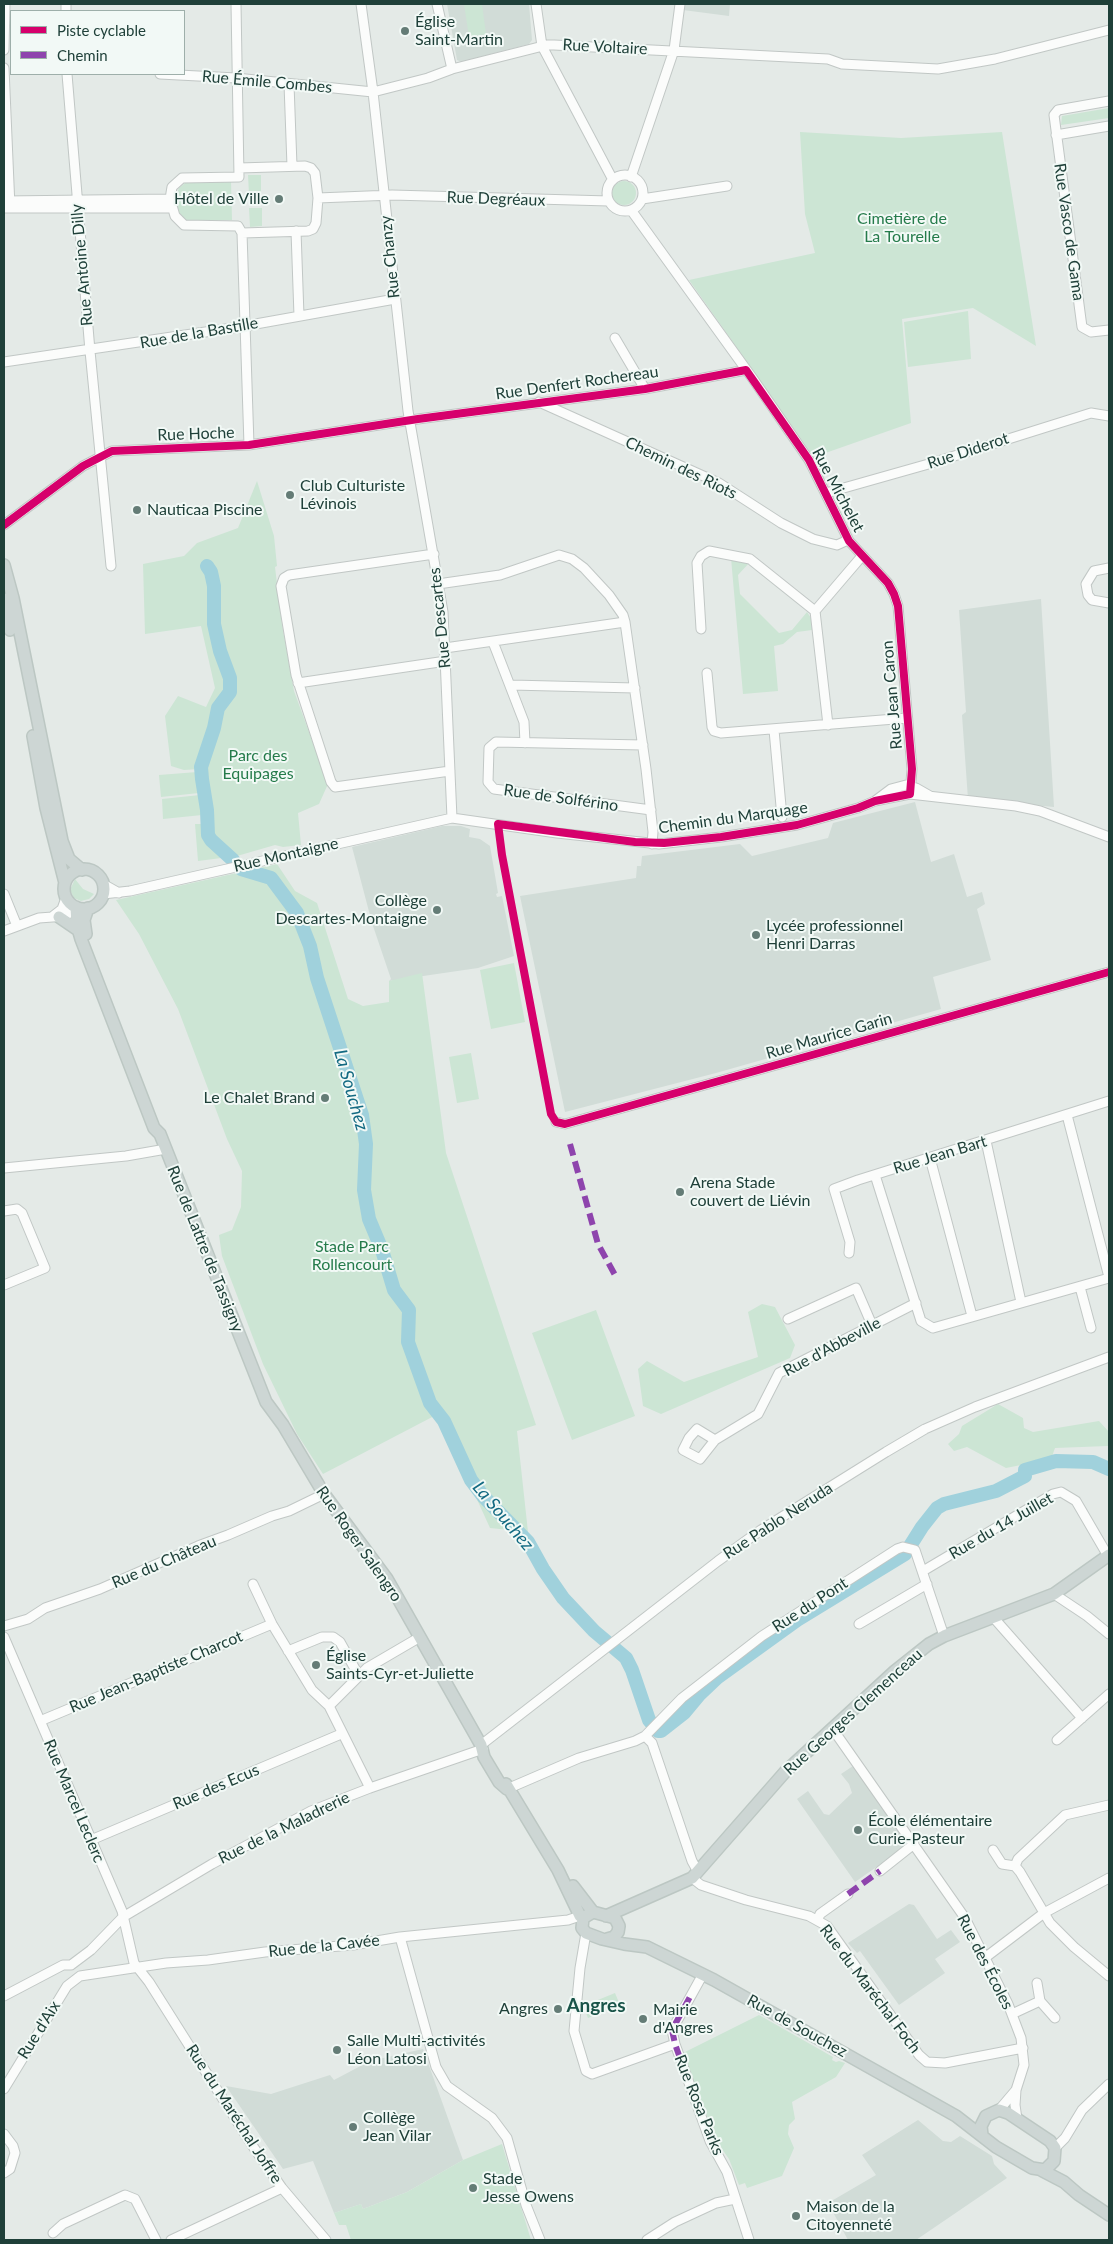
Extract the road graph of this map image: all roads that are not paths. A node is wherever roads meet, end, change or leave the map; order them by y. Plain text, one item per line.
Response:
1 (5, 4) edge
2 (236, 4) edge
3 (361, 4) edge
4 (437, 4) edge
5 (536, 4) edge
6 (680, 4) edge
7 (1109, 30) edge
8 (542, 46) junction
9 (4, 50) edge
10 (674, 50) junction
11 (4, 68) edge
12 (452, 69) junction
13 (67, 75) edge
14 (179, 75) edge
15 (236, 78) junction
16 (289, 84) junction
17 (373, 92) junction
18 (1109, 101) edge
19 (1109, 126) edge
20 (1056, 135) junction
21 (292, 166) junction
22 (239, 173) junction
23 (631, 177) junction
24 (613, 180) junction
25 (728, 186) dead end
26 (384, 197) junction
27 (318, 198) junction
28 (642, 199) junction
29 (609, 202) junction
30 (171, 203) junction
31 (77, 204) junction
32 (7, 205) edge
33 (631, 210) junction
34 (240, 229) junction
35 (296, 231) junction
36 (394, 299) junction
37 (299, 316) junction
38 (244, 326) junction
39 (1109, 330) edge
40 (615, 338) dead end
41 (90, 350) junction
42 (4, 362) edge
43 (746, 370) junction
44 (645, 389) junction
45 (538, 402) junction
46 (1109, 416) edge
47 (410, 420) junction
48 (249, 445) junction
49 (100, 456) junction
50 (826, 493) junction
51 (4, 525) edge
52 (848, 540) junction
53 (434, 554) junction
54 (862, 556) junction
55 (4, 565) edge
56 (111, 566) dead end
57 (1109, 568) edge
58 (438, 584) junction
59 (894, 594) joint
60 (4, 599) edge
61 (1109, 603) edge
62 (815, 611) junction
63 (625, 622) junction
64 (701, 629) dead end
65 (493, 642) junction
66 (445, 648) junction
67 (446, 661) junction
68 (707, 673) dead end
69 (298, 683) junction
70 (512, 685) junction
71 (636, 688) junction
72 (907, 718) junction
73 (828, 725) junction
74 (774, 730) junction
75 (525, 743) junction
76 (643, 745) junction
77 (450, 771) junction
78 (910, 790) junction
79 (650, 810) junction
80 (782, 817) dead end
81 (452, 818) junction
82 (1109, 838) edge
83 (652, 844) junction
84 (82, 870) junction
85 (65, 883) junction
86 (103, 889) junction
87 (4, 894) edge
88 (72, 904) junction
89 (88, 908) junction
90 (56, 917) junction
91 (18, 926) junction
92 (78, 930) junction
93 (4, 931) edge
94 (1109, 972) edge
95 (1109, 1101) edge
96 (1067, 1114) junction
97 (556, 1122) dead end
98 (160, 1134) junction
99 (986, 1141) junction
100 (166, 1149) junction
101 (930, 1158) junction
102 (4, 1168) edge
103 (875, 1175) junction
104 (4, 1211) edge
105 (850, 1253) dead end
106 (1109, 1277) edge
107 (4, 1286) edge
108 (1080, 1287) junction
109 (1021, 1302) junction
110 (916, 1303) junction
111 (972, 1316) junction
112 (788, 1319) dead end
113 (872, 1325) junction
114 (1091, 1328) dead end
115 (1109, 1357) edge
116 (251, 1364) joint
117 (715, 1440) dead end
118 (324, 1494) junction
119 (1109, 1556) edge
120 (923, 1571) junction
121 (253, 1584) dead end
122 (928, 1584) junction
123 (1054, 1594) junction
124 (993, 1617) junction
125 (272, 1624) junction
126 (859, 1624) dead end
127 (4, 1626) edge
128 (1109, 1634) edge
129 (944, 1636) junction
130 (4, 1637) edge
131 (420, 1637) junction
132 (288, 1651) junction
133 (359, 1676) junction
134 (1109, 1694) edge
135 (329, 1706) junction
136 (1082, 1718) junction
137 (40, 1721) junction
138 (832, 1728) junction
139 (651, 1729) junction
140 (342, 1734) junction
141 (1057, 1740) dead end
142 (482, 1747) junction
143 (370, 1788) junction
144 (507, 1789) junction
145 (1109, 1805) edge
146 (91, 1840) junction
147 (914, 1844) junction
148 (993, 1850) dead end
149 (1015, 1866) junction
150 (880, 1871) dead end
151 (695, 1874) junction
152 (1109, 1878) edge
153 (848, 1894) dead end
154 (627, 1908) junction
155 (1044, 1913) junction
156 (606, 1916) junction
157 (123, 1917) junction
158 (818, 1919) junction
159 (585, 1921) junction
160 (618, 1925) junction
161 (400, 1937) junction
162 (607, 1939) junction
163 (634, 1944) junction
164 (986, 1957) junction
165 (71, 1965) junction
166 (147, 1966) junction
167 (136, 1967) junction
168 (703, 1974) junction
169 (80, 1976) junction
170 (1109, 1976) edge
171 (149, 1982) junction
172 (1038, 1983) dead end
173 (4, 1996) edge
174 (1040, 2001) junction
175 (1012, 2014) junction
176 (1055, 2018) dead end
177 (674, 2044) junction
178 (1023, 2048) junction
179 (1109, 2085) edge
180 (4, 2090) edge
181 (1016, 2090) junction
182 (999, 2110) junction
183 (956, 2116) junction
184 (986, 2116) junction
185 (1017, 2119) junction
186 (4, 2134) edge
187 (982, 2135) junction
188 (1055, 2152) junction
189 (1041, 2170) junction
190 (4, 2173) edge
191 (1064, 2182) junction
192 (282, 2188) junction
193 (735, 2198) junction
194 (1109, 2215) edge
195 (53, 2233) dead end
196 (156, 2240) edge
197 (171, 2240) edge
198 (326, 2240) edge
199 (540, 2240) edge
200 (647, 2240) edge
201 (749, 2240) edge

1 - 9 street
2 - 15 street
3 - 17 street, Rue Chanzy
4 - 12 street
5 - 8 street
6 - 10 street
7 - 10 street, Rue Voltaire
8 - 10 street, Rue Voltaire
8 - 12 street, Rue Voltaire
8 - 24 street
10 - 23 street
11 - 32 street
12 - 17 street, Rue Voltaire
13 - 31 street, Rue Antoine Dilly
14 - 15 street, Rue Émile Combes
15 - 16 street, Rue Émile Combes
15 - 22 street
16 - 17 street, Rue Émile Combes
16 - 21 street
17 - 26 street, Rue Chanzy
18 - 20 street, Rue Vasco de Gama
19 - 20 street
20 - 39 street, Rue Vasco de Gama
21 - 22 street
21 - 27 street
22 - 30 street
23 - 24 street
23 - 28 street
24 - 29 street
25 - 28 street
26 - 27 street, Rue Degréaux
26 - 29 street, Rue Degréaux
26 - 36 street, Rue Chanzy
27 - 35 street
28 - 33 street
29 - 33 street
30 - 31 street
30 - 34 street
31 - 32 street
31 - 41 street, Rue Antoine Dilly
33 - 43 street, Rue Michelet
34 - 35 street
34 - 38 street
35 - 37 street
36 - 37 street, Rue de la Bastille
36 - 47 street, Rue Chanzy
37 - 38 street, Rue de la Bastille
38 - 41 street, Rue de la Bastille
38 - 48 street
40 - 44 street
41 - 42 street, Rue de la Bastille
41 - 49 street, Rue Antoine Dilly
43 - 44 street, Rue Denfert Rochereau
43 - 50 street, Rue Michelet
44 - 45 street, Rue Denfert Rochereau
45 - 47 street, Rue Denfert Rochereau
45 - 52 street, Chemin des Riots
46 - 50 street, Rue Diderot
47 - 48 street, Rue Hoche
47 - 53 street, Rue Descartes
48 - 49 street, Rue Hoche
49 - 51 street, Rue Hoche
49 - 56 street, Rue Antoine Dilly
50 - 52 street, Rue Michelet
52 - 54 street, Rue Michelet
53 - 58 street, Rue Descartes
53 - 69 street
54 - 59 street, Rue Michelet
54 - 62 street
55 - 84 main road
57 - 61 street
58 - 63 street
58 - 66 street, Rue Descartes
59 - 72 street, Rue Jean Caron
60 - 85 main road
62 - 64 street
62 - 73 street
63 - 65 street
63 - 71 street
65 - 66 street
65 - 70 street
66 - 67 street, Rue Descartes
67 - 69 street
67 - 77 street, Rue Descartes
68 - 74 street
69 - 77 street
70 - 71 street
70 - 75 street
71 - 76 street
72 - 73 street
72 - 78 street, Rue Jean Caron
73 - 74 street
74 - 80 street
75 - 76 street
75 - 79 street, Rue de Solférino
76 - 79 street
77 - 81 street, Rue Descartes
78 - 82 street
78 - 83 street, Chemin du Marquage
79 - 83 street
81 - 83 street, Chemin du Marquage
81 - 86 street, Rue Montaigne
84 - 85 main road
84 - 86 main road
85 - 88 main road
86 - 89 main road
87 - 91 street
88 - 89 main road
88 - 90 street
88 - 92 main road, Rue de Lattre de Tassigny
89 - 98 main road, Rue de Lattre de Tassigny
90 - 91 street
90 - 92 main road
91 - 93 street
92 - 98 main road, Rue de Lattre de Tassigny
94 - 97 street, Rue Maurice Garin
95 - 96 street, Rue Jean Bart
96 - 99 street, Rue Jean Bart
96 - 106 street
98 - 100 main road, Rue de Lattre de Tassigny
99 - 101 street, Rue Jean Bart
99 - 109 street
100 - 102 street
100 - 116 main road, Rue de Lattre de Tassigny
101 - 103 street, Rue Jean Bart
101 - 111 street
103 - 105 street, Rue Jean Bart
103 - 110 street
104 - 107 street
106 - 108 street
108 - 109 street
108 - 114 street
109 - 111 street
110 - 111 street
110 - 113 street, Rue d'Abbeville
112 - 113 street
113 - 117 street, Rue d'Abbeville
115 - 142 street, Rue Pablo Neruda
116 - 118 main road, Rue Roger Salengro
118 - 127 street, Rue du Château
118 - 131 main road, Rue Roger Salengro
119 - 120 street, Rue du 14 Juillet
119 - 123 main road, Rue Georges Clemenceau
120 - 122 street, Rue du Pont
120 - 139 street, Rue du Pont
121 - 125 street
122 - 126 street
122 - 129 street, Rue du Pont
123 - 124 main road, Rue Georges Clemenceau
123 - 128 street
124 - 129 main road, Rue Georges Clemenceau
124 - 136 street
125 - 132 street
125 - 137 street, Rue Jean-Baptiste Charcot
129 - 138 main road, Rue Georges Clemenceau
130 - 137 street, Rue Marcel Leclerc
131 - 133 street
131 - 142 main road, Rue Roger Salengro
132 - 133 street
132 - 135 street
133 - 135 street
134 - 136 street
135 - 140 street
136 - 141 street
137 - 146 street, Rue Marcel Leclerc
138 - 147 street, Rue des Écoles
138 - 151 main road, Rue Georges Clemenceau
139 - 144 street
139 - 151 street
140 - 143 street
140 - 146 street, Rue des Ecus
142 - 143 street, Rue de la Maladrerie
142 - 144 main road, Rue Roger Salengro
143 - 157 street, Rue de la Maladrerie
144 - 159 main road, Rue Roger Salengro
145 - 149 street
146 - 157 street, Rue Marcel Leclerc
147 - 150 street
147 - 164 street, Rue des Écoles
148 - 149 street
149 - 155 street
151 - 154 main road, Rue Georges Clemenceau
151 - 158 street, Rue du Maréchal Foch
152 - 155 street
153 - 158 street
154 - 156 main road, Rue Georges Clemenceau
154 - 160 main road
155 - 164 street
155 - 170 street
156 - 159 main road, Rue de Souchez
156 - 160 main road, Rue de Souchez
157 - 165 street, Rue de la Maladrerie
157 - 167 street, Rue Marcel Leclerc
158 - 178 street, Rue du Maréchal Foch
159 - 161 street, Rue de la Cavée
159 - 162 main road, Rue de Souchez
159 - 177 street
160 - 162 main road
160 - 163 main road, Rue de Souchez
161 - 166 street, Rue de la Cavée
161 - 199 street
162 - 163 main road, Rue de Souchez
163 - 168 main road, Rue de Souchez
164 - 175 street, Rue des Écoles
165 - 169 street
165 - 173 street, Rue de la Maladrerie
166 - 167 street, Rue de la Cavée
166 - 171 street, Rue du Maréchal Joffre
167 - 169 street, Rue de la Cavée
167 - 171 street, Rue du Maréchal Joffre
168 - 177 street, Rue Rosa Parks
168 - 183 main road, Rue de Souchez
169 - 180 street, Rue d'Aix
171 - 192 street, Rue du Maréchal Joffre
172 - 174 street
174 - 175 street
174 - 176 street
175 - 178 street, Rue des Écoles
177 - 193 street, Rue Rosa Parks
178 - 181 street, Rue des Écoles
179 - 188 street
181 - 182 street
181 - 185 street
182 - 184 main road
182 - 185 main road
183 - 184 main road, Rue de Souchez
183 - 187 main road, Rue de Souchez
184 - 187 main road
185 - 188 main road
186 - 190 street
187 - 189 main road, Rue de Souchez
188 - 189 main road
188 - 191 main road
189 - 191 main road
191 - 194 main road
192 - 197 street
192 - 198 street, Rue du Maréchal Joffre
193 - 200 street
193 - 201 street, Rue Rosa Parks
195 - 196 street

